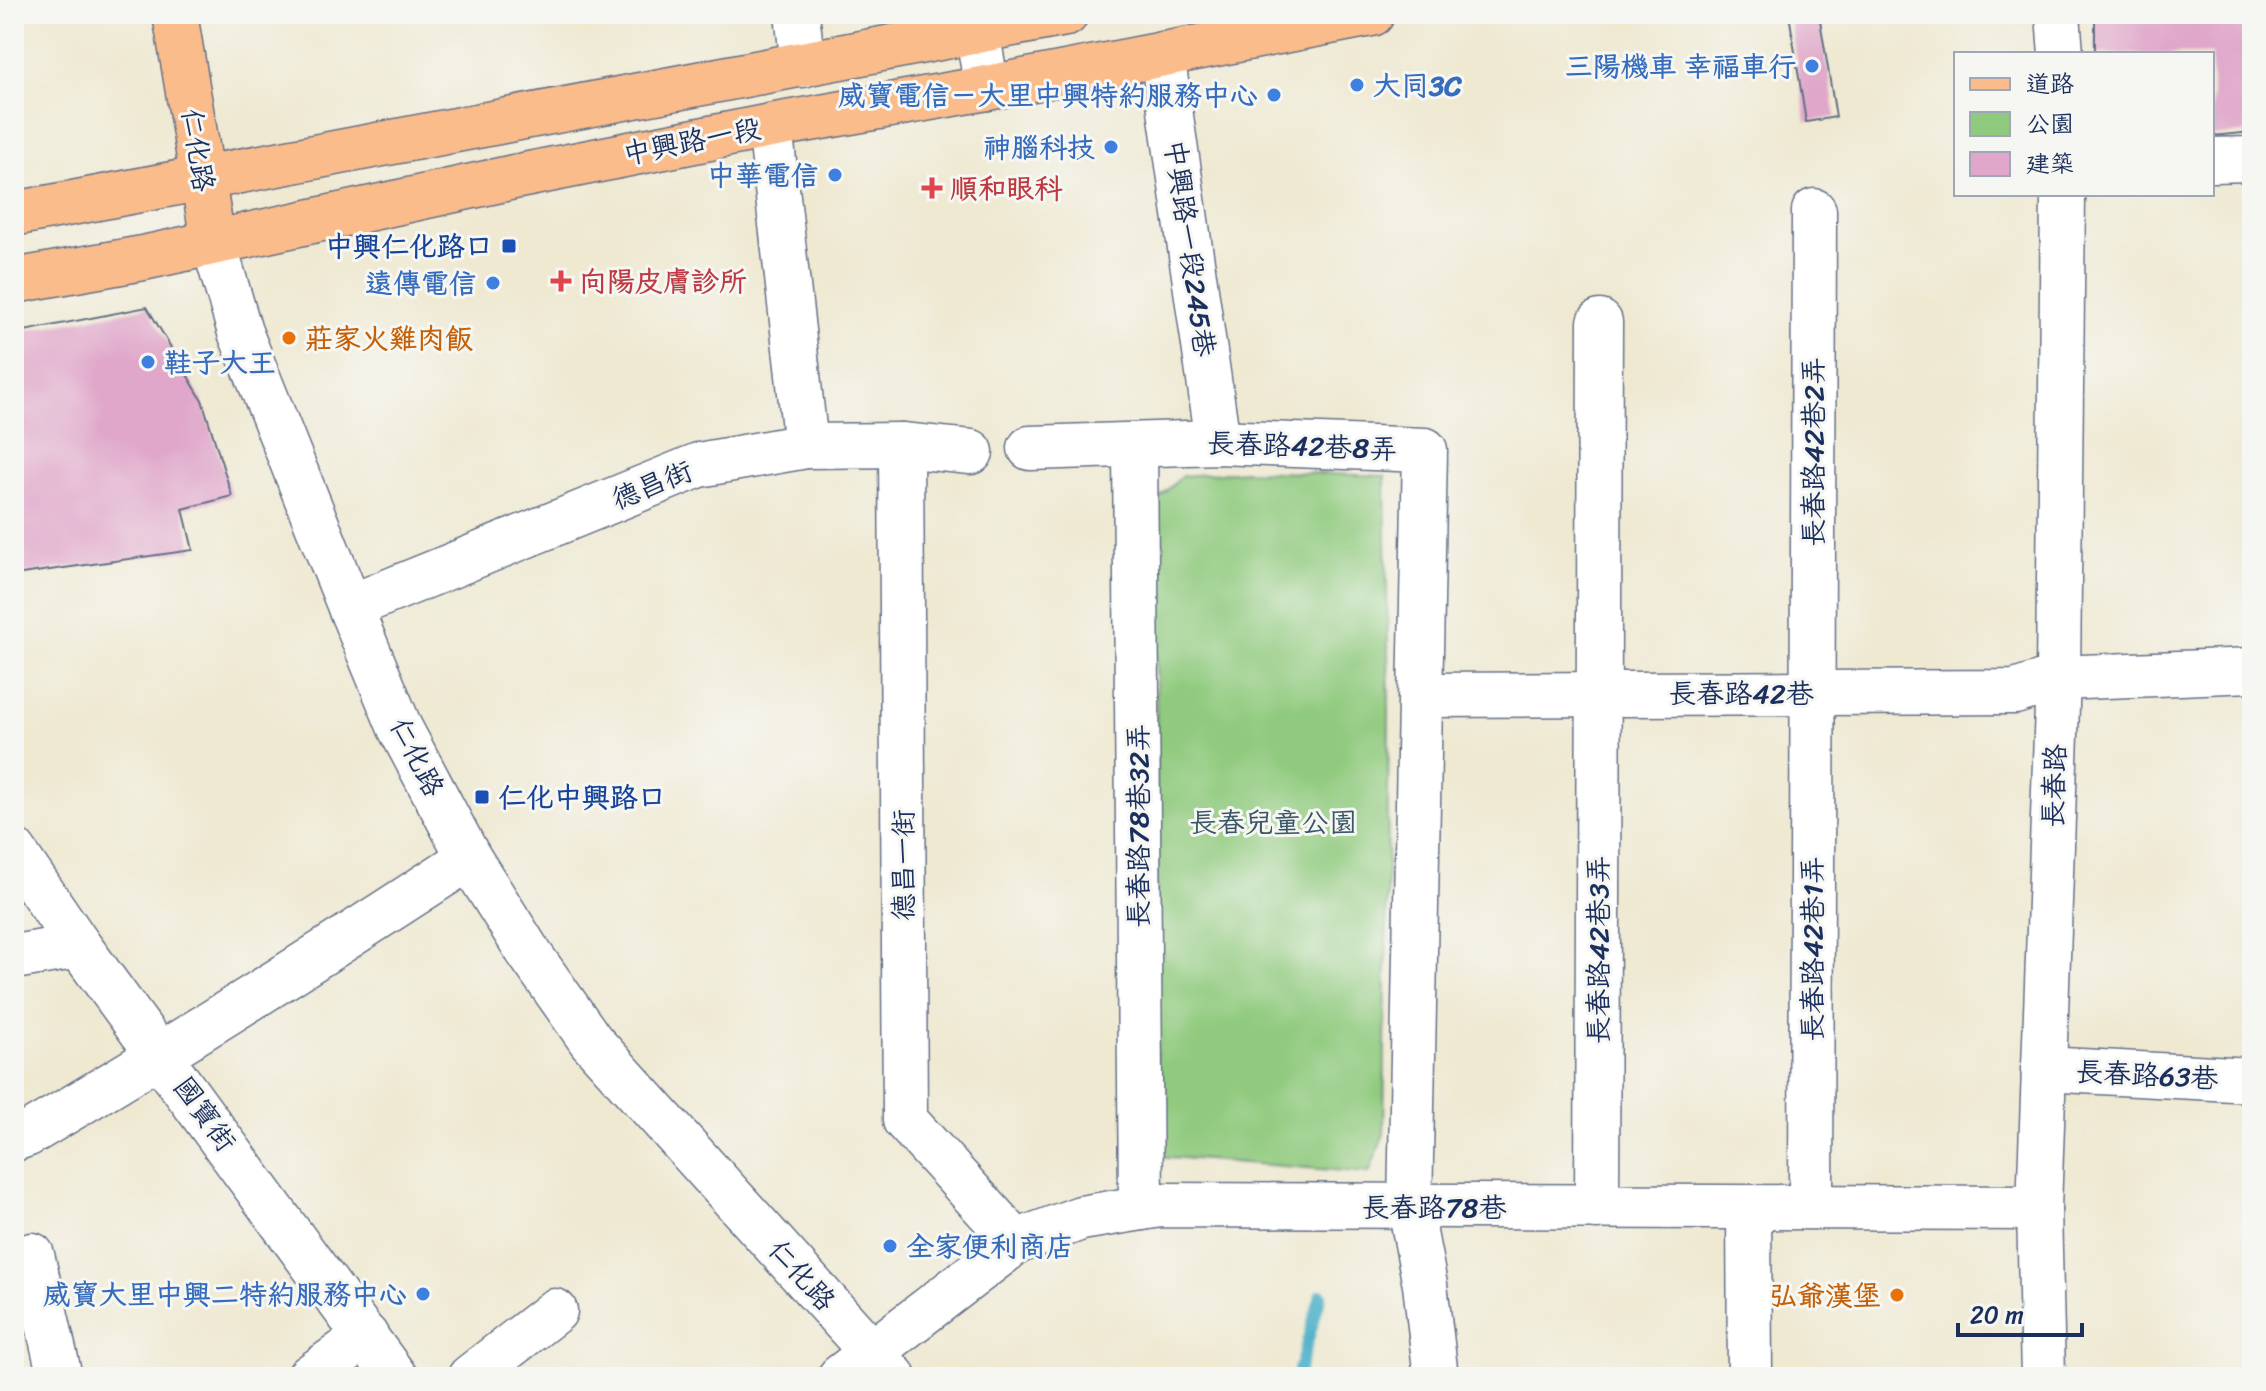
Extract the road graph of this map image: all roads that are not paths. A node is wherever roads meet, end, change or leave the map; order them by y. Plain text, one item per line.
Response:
1 (175, 14) edge
2 (797, 14) edge
3 (1066, 14) edge
4 (1372, 14) edge
5 (2058, 14) edge
6 (976, 22) edge
7 (2061, 52) edge
8 (1162, 54) junction
9 (803, 65) junction
10 (987, 88) junction
11 (770, 126) junction
12 (2252, 159) edge
13 (2214, 160) edge
14 (202, 177) junction
15 (2063, 196) edge
16 (1814, 211) dead end
17 (14, 214) edge
18 (213, 241) junction
19 (14, 281) edge
20 (1600, 322) dead end
21 (1218, 442) junction
22 (901, 445) junction
23 (1135, 445) junction
24 (806, 446) junction
25 (1030, 448) dead end
26 (971, 452) dead end
27 (350, 607) junction
28 (2252, 670) edge
29 (2058, 678) junction
30 (1599, 693) junction
31 (1812, 693) junction
32 (1422, 695) junction
33 (14, 851) edge
34 (469, 858) junction
35 (79, 946) junction
36 (14, 957) edge
37 (162, 1055) junction
38 (2043, 1069) junction
39 (2252, 1080) edge
40 (14, 1139) edge
41 (1811, 1205) junction
42 (1410, 1207) junction
43 (1597, 1207) junction
44 (1749, 1207) junction
45 (1141, 1208) junction
46 (2039, 1208) junction
47 (1016, 1242) junction
48 (32, 1255) dead end
49 (555, 1311) dead end
50 (366, 1336) junction
51 (869, 1369) edge
52 (60, 1377) edge
53 (309, 1377) edge
54 (395, 1377) edge
55 (470, 1377) edge
56 (1436, 1377) edge
57 (1750, 1377) edge
58 (2043, 1377) edge

1 - 14 main road, 仁化路
2 - 9 street
3 - 6 main road, 中興路一段
4 - 8 main road, 中興路一段
5 - 7 street
6 - 9 main road, 中興路一段
6 - 10 street
8 - 10 main road, 中興路一段
8 - 21 street, 中興路一段245巷
9 - 14 main road, 中興路一段
10 - 11 main road, 中興路一段
11 - 18 main road, 中興路一段
11 - 24 street
12 - 13 street
14 - 17 main road, 中興路一段
14 - 18 main road, 仁化路
15 - 29 street, 長春路
16 - 31 street, 長春路42巷2弄
18 - 19 main road, 中興路一段
18 - 27 street, 仁化路
20 - 30 street, 長春路42巷3弄
21 - 23 street, 長春路42巷8弄
21 - 32 street, 長春路42巷8弄
22 - 24 street, 德昌街
22 - 26 street, 德昌街
22 - 47 street, 德昌一街
23 - 25 street, 長春路42巷8弄
23 - 45 street, 長春路78巷32弄
24 - 27 street, 德昌街
27 - 34 street, 仁化路
28 - 29 street, 長春路42巷
29 - 31 street, 長春路42巷
29 - 38 street, 長春路
30 - 31 street, 長春路42巷
30 - 32 street, 長春路42巷
30 - 43 street, 長春路42巷3弄
31 - 41 street, 長春路42巷1弄
32 - 42 street
33 - 35 street, 國寶街
34 - 37 street
34 - 51 street, 仁化路
35 - 36 street
35 - 37 street, 國寶街
37 - 40 street
37 - 50 street, 國寶街
38 - 39 street, 長春路63巷
38 - 46 street, 長春路
41 - 44 street, 長春路78巷
41 - 46 street, 長春路78巷
42 - 43 street, 長春路78巷
42 - 45 street, 長春路78巷
42 - 56 street
43 - 44 street, 長春路78巷
44 - 57 street
45 - 47 street, 長春路78巷
46 - 58 street, 長春路
47 - 51 street, 長春路78巷
48 - 52 street
49 - 55 street
50 - 53 street
50 - 54 street, 國寶街

